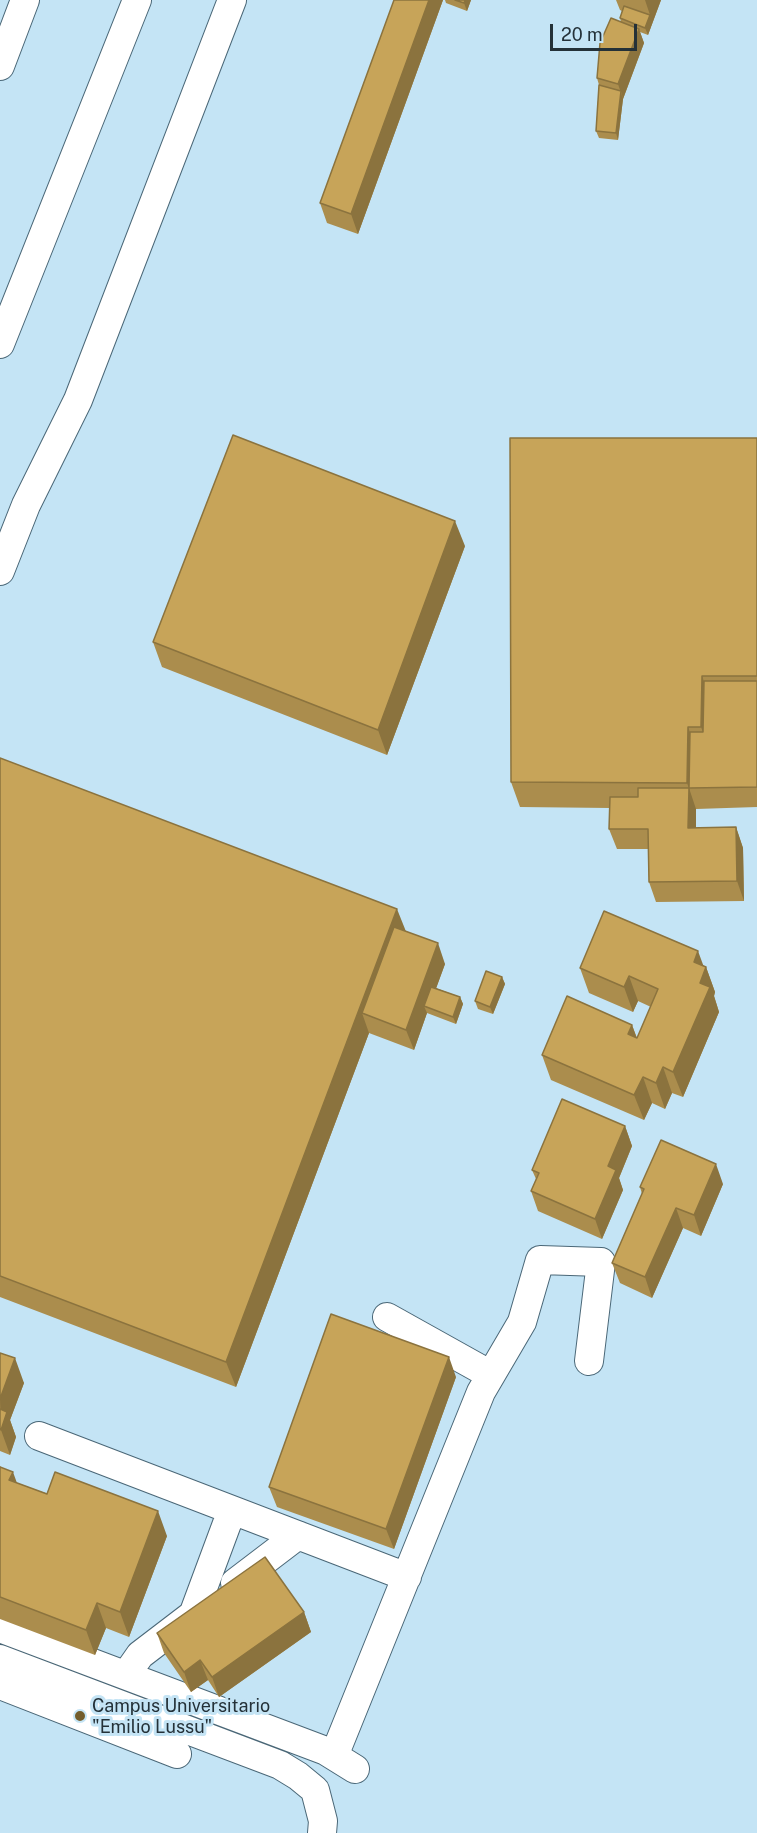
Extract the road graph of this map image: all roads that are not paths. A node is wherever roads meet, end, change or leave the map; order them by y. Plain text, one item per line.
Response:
1 (25, 0) edge
2 (137, 0) edge
3 (232, 0) edge
4 (0, 66) edge
5 (0, 344) edge
6 (0, 570) edge
7 (387, 1317) dead end
8 (589, 1361) dead end
9 (491, 1375) junction
10 (39, 1436) dead end
11 (232, 1510) junction
12 (298, 1536) junction
13 (406, 1577) junction
14 (193, 1615) junction
15 (0, 1628) edge
16 (0, 1659) edge
17 (126, 1675) junction
18 (0, 1685) edge
19 (80, 1703) junction
20 (177, 1754) dead end
21 (322, 1833) edge

1 - 4 lane
2 - 5 lane
3 - 6 lane
7 - 9 lane
8 - 9 lane
9 - 13 lane
10 - 11 lane
11 - 12 lane
11 - 14 lane
12 - 13 lane
12 - 14 lane
13 - 17 lane
14 - 17 lane
15 - 17 lane
16 - 19 lane
18 - 19 lane
19 - 20 lane
19 - 21 lane

